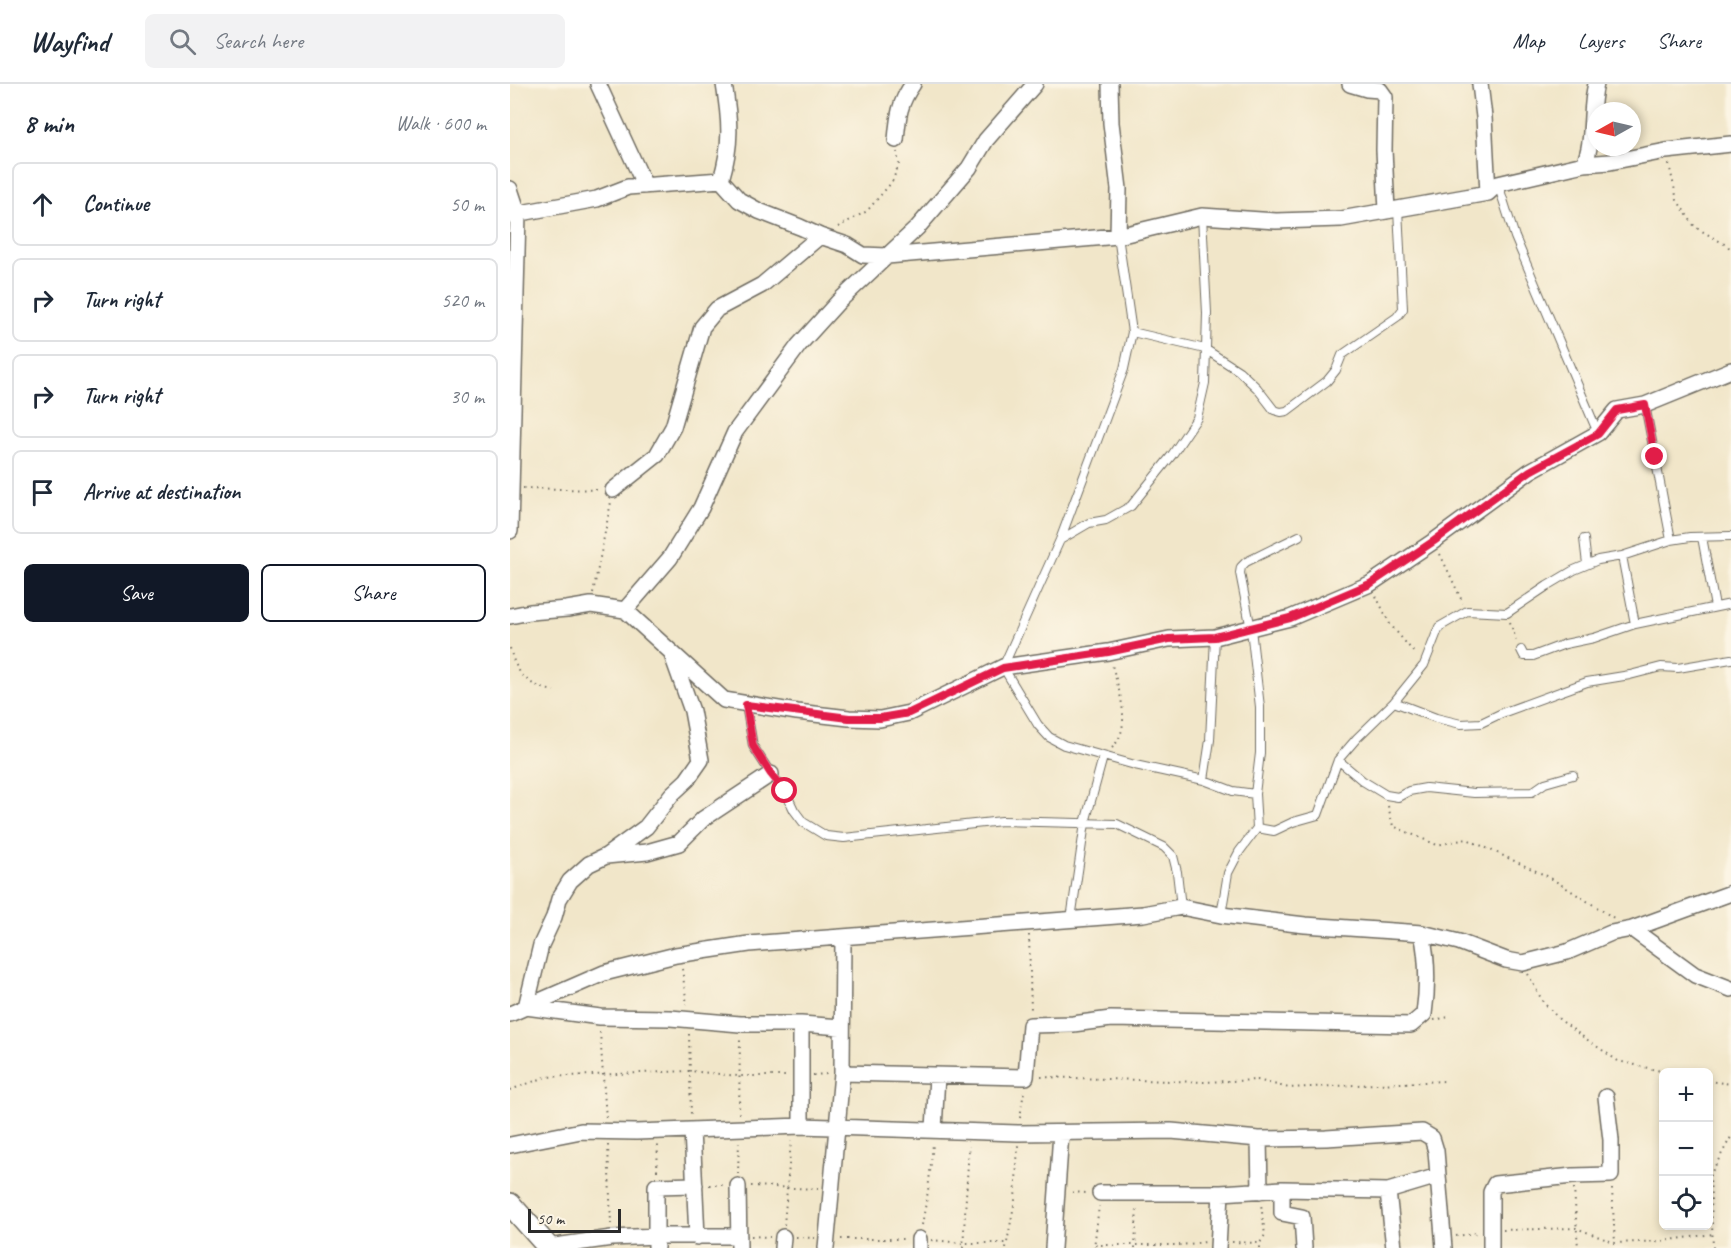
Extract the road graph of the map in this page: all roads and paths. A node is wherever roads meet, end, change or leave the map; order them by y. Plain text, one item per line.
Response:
1 (598, 84) edge
2 (724, 84) edge
3 (913, 84) edge
4 (1035, 84) edge
5 (1110, 84) edge
6 (1350, 84) edge
7 (1480, 84) edge
8 (1596, 84) edge
9 (896, 140) joint
10 (1731, 144) edge
11 (1666, 151) junction
12 (1584, 164) junction
13 (721, 180) junction
14 (645, 186) junction
15 (1493, 188) junction
16 (510, 189) edge
17 (1392, 210) junction
18 (514, 214) edge
19 (1202, 216) junction
20 (820, 236) junction
21 (1118, 236) junction
22 (1731, 251) edge
23 (887, 256) junction
24 (1132, 332) junction
25 (1204, 349) junction
26 (1731, 370) edge
27 (1645, 405) junction
28 (1598, 434) junction
29 (511, 488) edge
30 (613, 490) junction
31 (510, 531) edge
32 (1299, 536) dead end
33 (1731, 536) edge
34 (1702, 537) junction
35 (1584, 539) dead end
36 (1060, 540) junction
37 (1671, 540) junction
38 (1434, 541) junction
39 (1622, 556) junction
40 (1587, 564) junction
41 (1370, 584) junction
42 (1731, 604) edge
43 (591, 605) junction
44 (1715, 607) junction
45 (625, 610) junction
46 (1467, 611) junction
47 (1507, 614) junction
48 (510, 616) edge
49 (1635, 624) junction
50 (1251, 629) junction
51 (1215, 637) junction
52 (510, 648) edge
53 (1521, 650) joint
54 (670, 652) junction
55 (1108, 652) junction
56 (1731, 659) edge
57 (1424, 664) junction
58 (1003, 668) junction
59 (554, 690) dead end
60 (1394, 702) junction
61 (746, 705) junction
62 (1103, 757) junction
63 (1338, 760) junction
64 (771, 774) junction
65 (1573, 775) dead end
66 (1204, 780) junction
67 (1255, 795) junction
68 (1386, 795) junction
69 (1085, 823) junction
70 (1257, 828) junction
71 (606, 856) junction
72 (1731, 893) edge
73 (1181, 907) junction
74 (1221, 915) junction
75 (1071, 919) junction
76 (1028, 923) junction
77 (1632, 929) junction
78 (1422, 933) junction
79 (843, 937) junction
80 (676, 955) junction
81 (1523, 963) junction
82 (1731, 989) edge
83 (526, 1007) junction
84 (510, 1014) edge
85 (688, 1021) junction
86 (740, 1024) junction
87 (801, 1024) junction
88 (1030, 1025) junction
89 (841, 1027) junction
90 (690, 1071) junction
91 (1659, 1071) edge
92 (842, 1073) junction
93 (738, 1076) junction
94 (802, 1076) junction
95 (937, 1076) junction
96 (1026, 1077) junction
97 (1445, 1081) dead end
98 (1713, 1082) edge
99 (1731, 1084) edge
100 (510, 1090) edge
101 (1606, 1097) dead end
102 (797, 1127) junction
103 (838, 1127) junction
104 (740, 1128) junction
105 (934, 1129) junction
106 (692, 1130) junction
107 (659, 1131) junction
108 (969, 1132) junction
109 (1018, 1133) junction
110 (1061, 1133) junction
111 (1731, 1137) edge
112 (1259, 1139) junction
113 (510, 1145) edge
114 (1611, 1175) junction
115 (1438, 1176) junction
116 (1573, 1176) junction
117 (694, 1185) junction
118 (656, 1186) junction
119 (738, 1186) junction
120 (788, 1188) junction
121 (1282, 1189) junction
122 (832, 1190) junction
123 (1260, 1191) junction
124 (1388, 1191) junction
125 (1056, 1192) junction
126 (1138, 1192) junction
127 (1100, 1193) junction
128 (1221, 1193) junction
129 (510, 1204) edge
130 (1576, 1228) junction
131 (1491, 1231) junction
132 (1713, 1233) junction
133 (697, 1237) junction
134 (656, 1242) edge
135 (739, 1242) edge
136 (783, 1242) edge
137 (827, 1243) edge
138 (963, 1243) junction
139 (1006, 1243) junction
140 (1260, 1243) junction
141 (1444, 1243) edge
142 (1615, 1243) junction
143 (919, 1244) edge
144 (1218, 1245) edge
145 (1095, 1246) edge
146 (1136, 1246) edge
147 (549, 1247) edge
148 (963, 1248) edge
149 (1006, 1248) edge
150 (1053, 1248) edge
151 (1260, 1248) edge
152 (1304, 1248) edge
153 (1394, 1248) edge
154 (1491, 1248) edge
155 (1578, 1248) edge
156 (1713, 1248) edge

1 - 14 street
2 - 13 street
3 - 9 street
4 - 23 street
5 - 21 street
6 - 17 street
7 - 15 street
8 - 12 street
9 - 20 path
10 - 11 street
11 - 12 street
11 - 22 path
12 - 15 street
13 - 14 street
13 - 20 street
14 - 18 street
15 - 17 street
15 - 28 lane
16 - 18 street
17 - 19 street
17 - 25 lane
18 - 29 street
19 - 21 street
19 - 25 lane
20 - 23 street
20 - 30 street
21 - 23 street
21 - 24 lane
23 - 45 street
24 - 25 lane
24 - 36 lane
25 - 36 lane
26 - 27 street
27 - 28 street
27 - 37 lane
28 - 38 street
29 - 30 path
29 - 31 street
30 - 43 path
32 - 50 lane
33 - 34 lane
34 - 37 lane
34 - 44 lane
35 - 40 lane
36 - 58 lane
37 - 39 lane
38 - 41 street
38 - 46 path
39 - 40 lane
39 - 49 lane
40 - 47 lane
41 - 50 street
41 - 57 path
42 - 44 lane
43 - 45 street
43 - 48 street
44 - 49 lane
45 - 54 street
46 - 47 lane
46 - 57 lane
47 - 53 path
49 - 53 lane
50 - 51 street
50 - 67 lane
51 - 55 street
51 - 66 lane
52 - 59 path
54 - 61 street
54 - 71 street
55 - 58 street
55 - 62 path
56 - 60 lane
57 - 60 lane
58 - 61 street
58 - 62 lane
60 - 63 lane
61 - 64 lane
62 - 66 lane
62 - 69 lane
63 - 68 lane
63 - 70 lane
64 - 69 lane
64 - 71 street
65 - 68 lane
66 - 67 lane
67 - 70 lane
68 - 77 path
69 - 73 lane
69 - 75 lane
70 - 74 lane
71 - 83 street
72 - 77 street
73 - 74 street
73 - 75 street
74 - 78 street
75 - 76 street
76 - 79 street
76 - 88 path
77 - 81 street
77 - 82 street
78 - 81 street
78 - 88 street
79 - 80 street
79 - 89 street
80 - 83 street
80 - 85 path
81 - 91 path
83 - 84 street
83 - 85 street
85 - 86 street
85 - 90 path
86 - 87 street
86 - 93 path
87 - 89 street
87 - 94 street
88 - 96 street
89 - 92 street
90 - 93 path
90 - 100 path
90 - 106 path
92 - 94 path
92 - 95 street
92 - 103 street
93 - 94 path
93 - 104 path
94 - 102 street
95 - 96 street
95 - 105 street
96 - 97 path
96 - 109 path
98 - 99 path
101 - 114 street
102 - 103 street
102 - 104 street
102 - 120 path
103 - 105 street
103 - 122 street
104 - 106 street
104 - 119 path
105 - 108 street
105 - 143 path
106 - 107 street
106 - 117 street
107 - 113 street
107 - 118 path
108 - 109 street
108 - 138 path
109 - 110 street
109 - 139 path
110 - 112 street
110 - 125 street
111 - 132 path
112 - 115 street
112 - 123 street
114 - 116 street
114 - 142 path
115 - 124 street
115 - 141 street
116 - 130 path
116 - 131 street
117 - 118 street
117 - 119 path
117 - 133 street
118 - 134 street
119 - 120 path
119 - 135 street
120 - 122 path
120 - 136 path
121 - 123 street
121 - 124 street
121 - 152 street
122 - 137 street
123 - 128 street
123 - 140 path
124 - 153 street
125 - 127 path
125 - 150 street
126 - 127 street
126 - 128 street
126 - 146 path
127 - 145 path
128 - 144 street
129 - 147 main road
130 - 131 path
130 - 142 path
130 - 155 path
131 - 141 path
131 - 154 street
132 - 142 path
132 - 156 path
133 - 134 street
133 - 135 street
134 - 147 street
135 - 136 path
136 - 137 path
137 - 143 path
138 - 139 path
138 - 143 path
138 - 148 path
139 - 149 path
140 - 144 path
140 - 151 path
144 - 146 path
145 - 146 path

